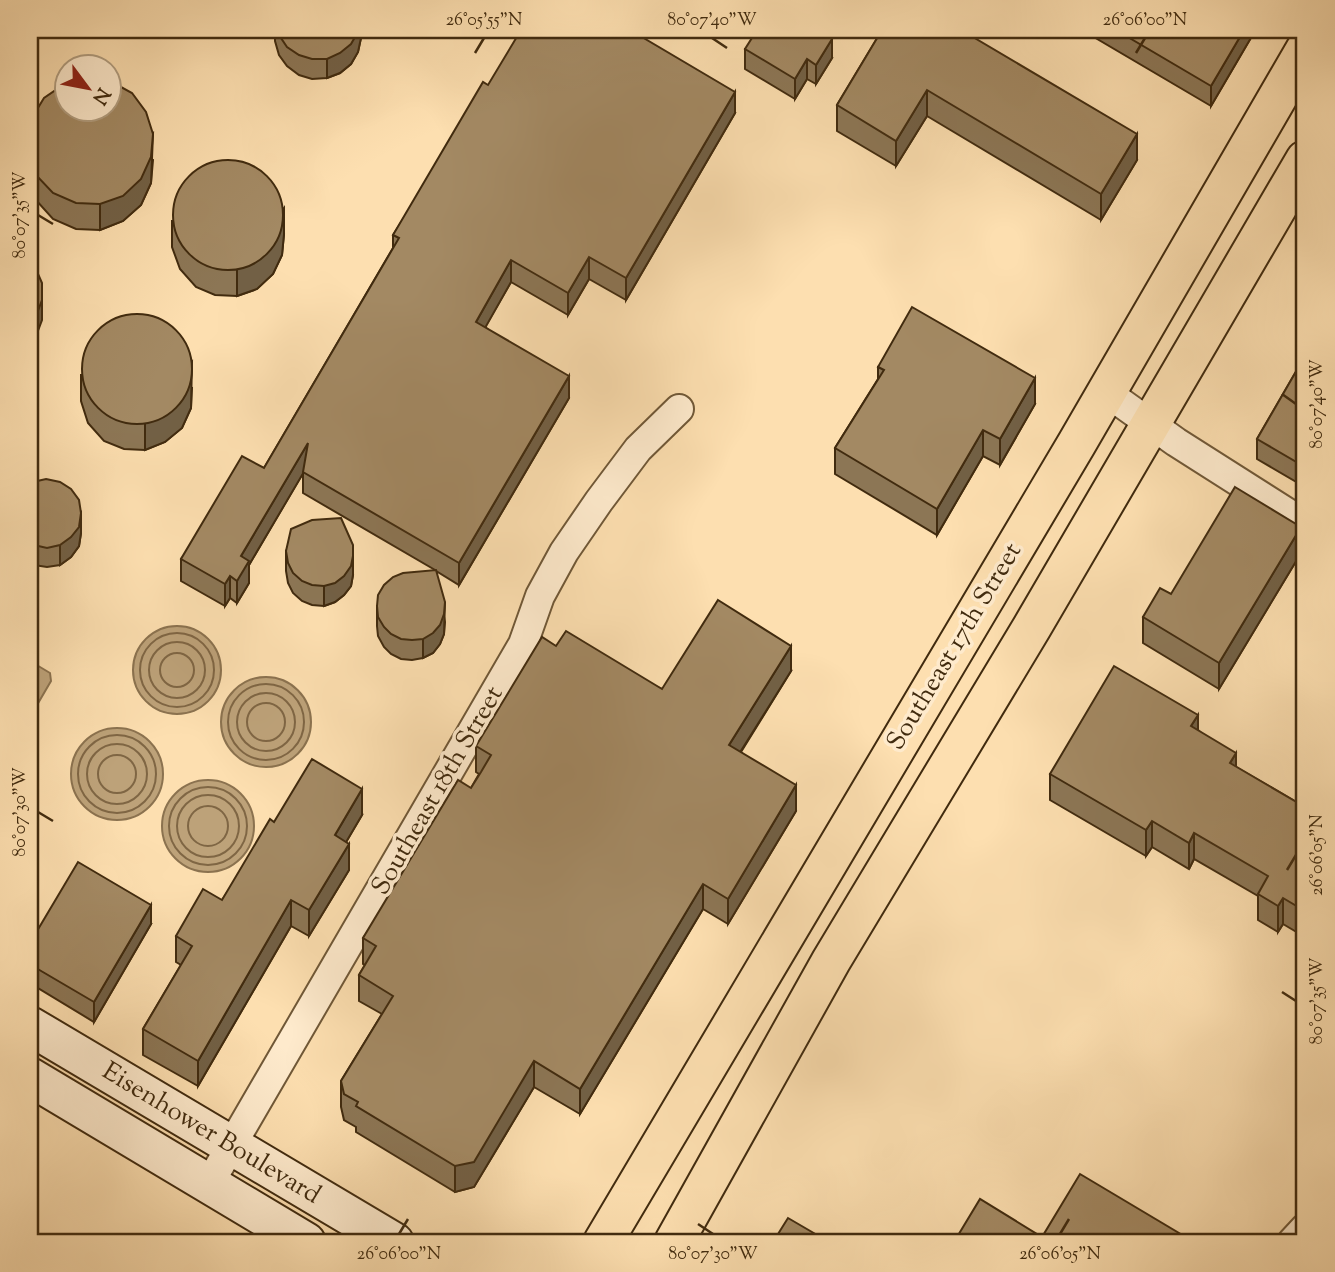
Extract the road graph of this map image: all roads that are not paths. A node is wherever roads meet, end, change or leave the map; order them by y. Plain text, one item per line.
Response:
1 (1305, 50) edge
2 (1305, 160) edge
3 (1106, 392) junction
4 (679, 409) dead end
5 (1150, 424) junction
6 (1305, 524) edge
7 (824, 868) junction
8 (797, 1022) junction
9 (30, 1026) edge
10 (30, 1077) edge
11 (231, 1147) junction
12 (209, 1184) junction
13 (1305, 1228) edge
14 (306, 1242) edge
15 (394, 1242) edge
16 (603, 1242) edge
17 (674, 1242) edge
18 (1292, 1242) edge

1 - 3 main road, Southeast 17th Street
2 - 5 main road, Southeast 17th Street
3 - 5 street
3 - 7 main road, Southeast 17th Street
4 - 11 street, Southeast 18th Street
5 - 6 street
5 - 8 main road, Southeast 17th Street
7 - 8 main road
7 - 16 main road, Southeast 17th Street
8 - 17 main road, Southeast 17th Street
9 - 11 street, Eisenhower Boulevard
10 - 12 street, Eisenhower Boulevard
11 - 12 street, Southeast 18th Street
11 - 15 street, Eisenhower Boulevard
12 - 14 street, Eisenhower Boulevard
13 - 18 street

